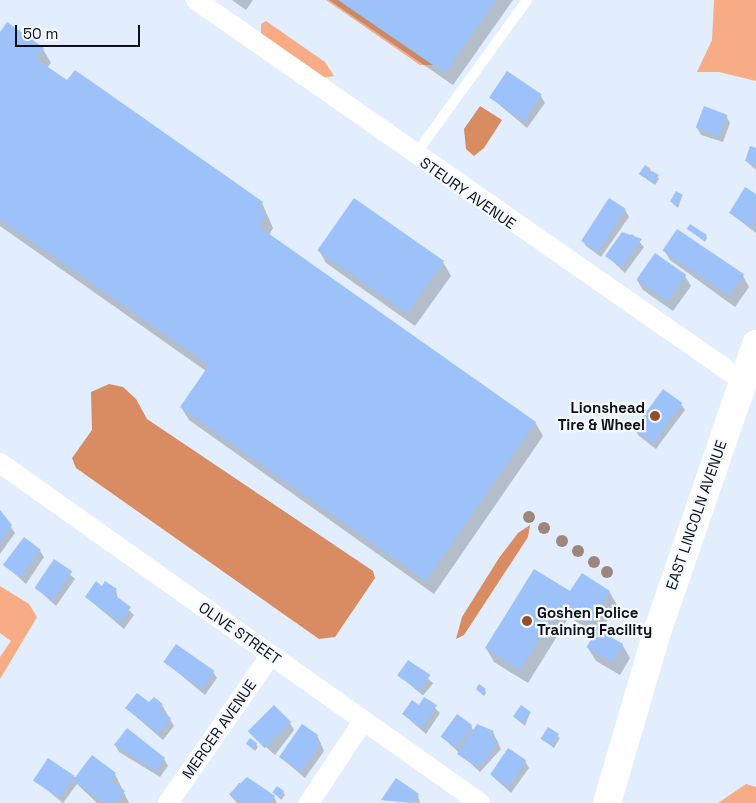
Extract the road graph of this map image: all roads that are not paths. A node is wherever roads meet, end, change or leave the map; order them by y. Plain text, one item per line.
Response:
1 (196, 0) edge
2 (527, 0) edge
3 (415, 155) junction
4 (756, 344) edge
5 (743, 381) junction
6 (0, 463) edge
7 (271, 655) junction
8 (363, 721) junction
9 (168, 803) edge
10 (309, 803) edge
11 (480, 803) edge
12 (607, 803) edge

1 - 3 street, STEURY AVENUE
2 - 3 lane
3 - 5 street, STEURY AVENUE
4 - 5 main road, EAST LINCOLN AVENUE
5 - 12 main road, EAST LINCOLN AVENUE
6 - 7 street, OLIVE STREET
7 - 8 street, OLIVE STREET
7 - 9 street, MERCER AVENUE
8 - 10 street
8 - 11 street, OLIVE STREET

